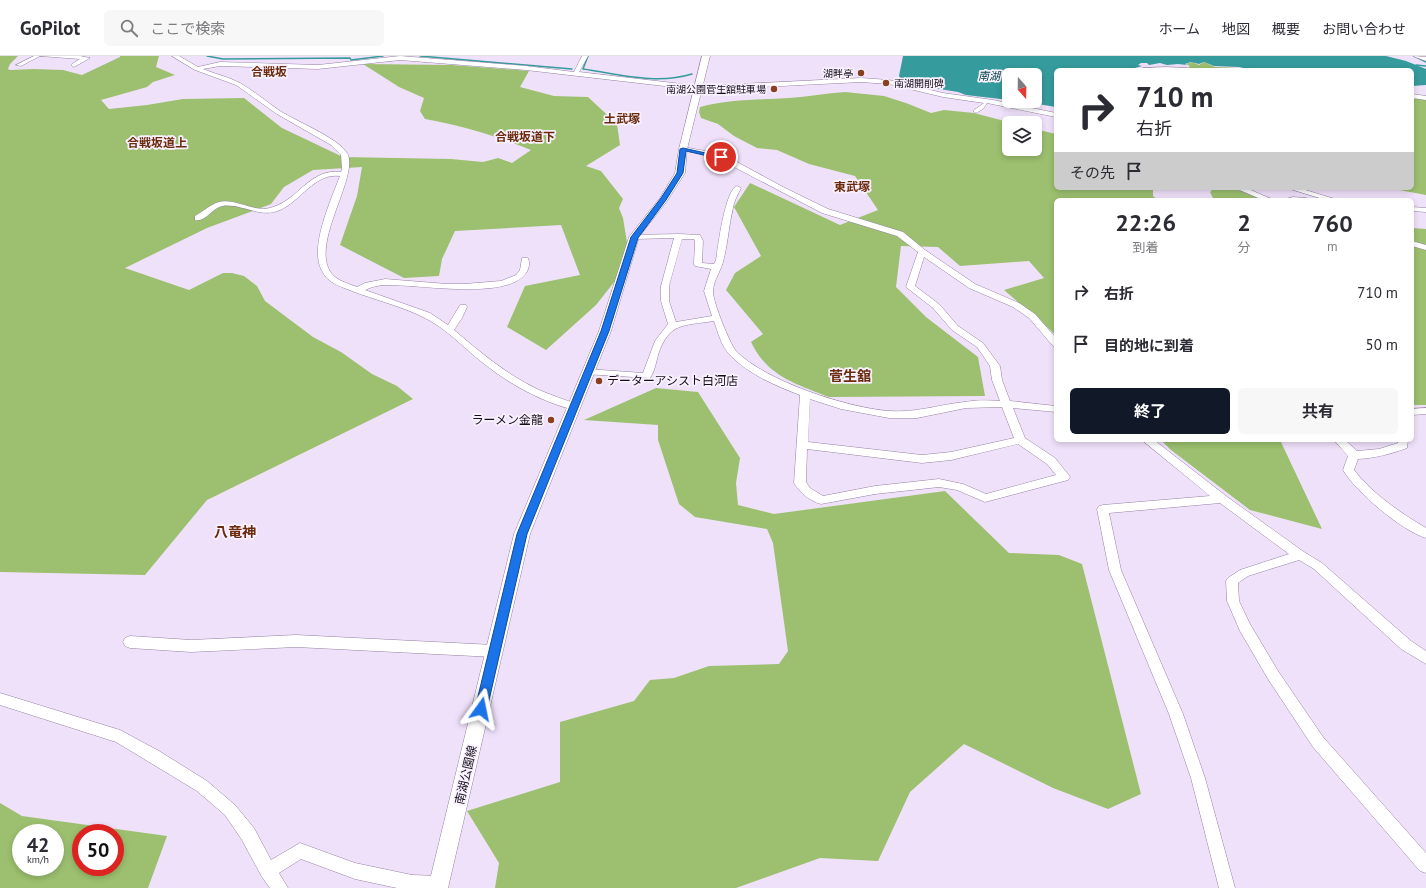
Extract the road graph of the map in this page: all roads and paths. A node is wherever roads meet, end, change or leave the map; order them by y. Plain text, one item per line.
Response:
1 (38, 56) edge
2 (43, 56) edge
3 (176, 56) edge
4 (585, 56) edge
5 (706, 56) edge
6 (1417, 56) edge
7 (69, 57) junction
8 (400, 57) edge
9 (1426, 59) edge
10 (55, 64) dead end
11 (74, 64) dead end
12 (19, 65) dead end
13 (197, 69) junction
14 (576, 73) junction
15 (699, 88) junction
16 (1414, 96) edge
17 (1426, 98) edge
18 (985, 104) dead end
19 (976, 111) dead end
20 (1054, 115) edge
21 (683, 149) junction
22 (345, 175) junction
23 (737, 188) dead end
24 (1244, 190) edge
25 (1298, 190) edge
26 (1325, 190) edge
27 (1322, 197) junction
28 (1265, 198) edge
29 (1326, 198) edge
30 (1414, 209) edge
31 (1426, 210) edge
32 (198, 218) dead end
33 (679, 236) junction
34 (634, 237) junction
35 (1414, 244) edge
36 (1426, 248) edge
37 (922, 252) junction
38 (525, 260) dead end
39 (716, 267) junction
40 (357, 290) junction
41 (463, 307) dead end
42 (717, 318) junction
43 (673, 325) junction
44 (448, 330) junction
45 (1054, 342) edge
46 (587, 372) junction
47 (805, 393) junction
48 (1007, 404) junction
49 (574, 407) junction
50 (1054, 409) edge
51 (1426, 411) edge
52 (1414, 412) edge
53 (1020, 440) junction
54 (1150, 442) edge
55 (1341, 442) edge
56 (1403, 442) edge
57 (803, 445) junction
58 (1354, 455) junction
59 (1222, 499) junction
60 (1426, 534) edge
61 (1300, 555) junction
62 (130, 642) dead end
63 (494, 651) junction
64 (1426, 658) edge
65 (0, 699) edge
66 (1426, 865) edge
67 (268, 871) junction
68 (439, 886) edge
69 (280, 888) edge
70 (1227, 888) edge

1 - 12 street
2 - 7 street
3 - 13 street
4 - 14 street
5 - 15 main road, 南湖公園線
6 - 9 street
7 - 10 street
7 - 11 street
8 - 13 street
8 - 14 street
13 - 22 street
14 - 15 street
15 - 20 street
15 - 21 main road, 南湖公園線
16 - 17 street
18 - 19 street
21 - 34 main road, 南湖公園線
21 - 37 street
22 - 32 street
22 - 40 street
23 - 39 street
24 - 28 street
25 - 27 street
26 - 27 street
27 - 29 street
30 - 31 street
33 - 34 street
33 - 39 street
33 - 43 street
34 - 46 main road, 南湖公園線
35 - 36 street
37 - 45 street
37 - 48 street
38 - 40 street
39 - 42 street
40 - 44 street
41 - 44 street
42 - 43 street
42 - 47 street
43 - 46 street
44 - 49 street
46 - 49 main road, 南湖公園線
47 - 48 street
47 - 57 street
48 - 50 street
48 - 53 street
49 - 63 main road, 南湖公園線
51 - 52 street
53 - 57 street
53 - 57 street
54 - 59 street
55 - 58 street
56 - 58 street
58 - 60 street
59 - 61 street
59 - 70 street
61 - 64 street
61 - 66 street
62 - 63 street
63 - 68 main road, 南湖公園線
65 - 67 street
67 - 68 street
67 - 69 street

